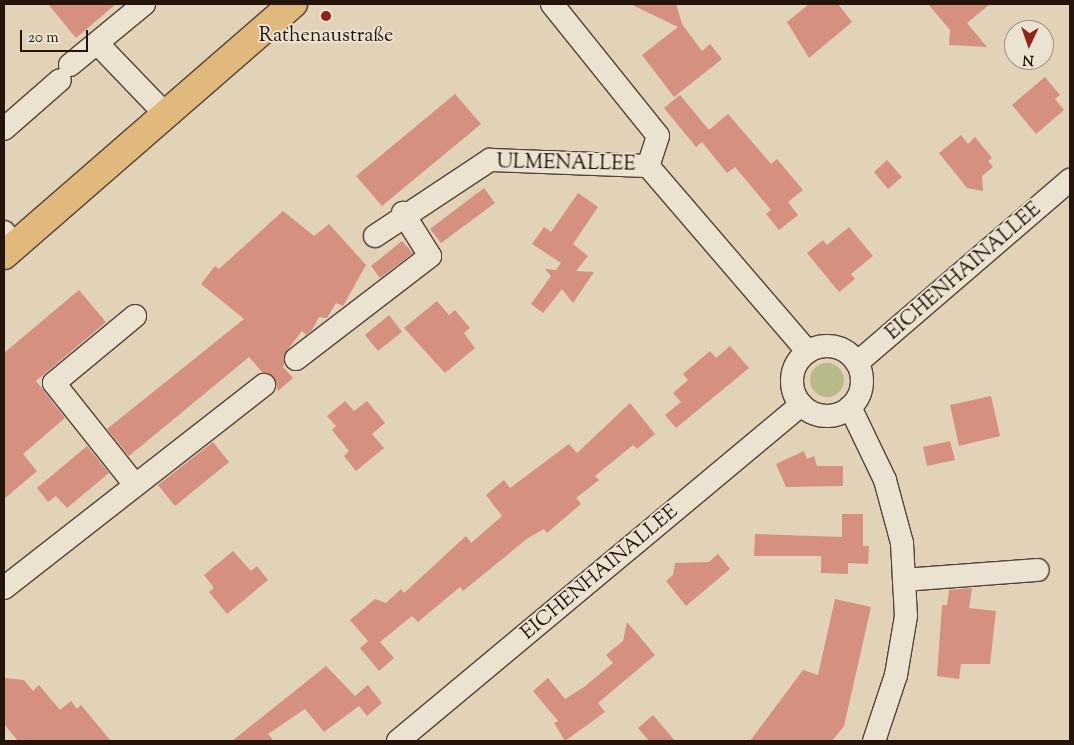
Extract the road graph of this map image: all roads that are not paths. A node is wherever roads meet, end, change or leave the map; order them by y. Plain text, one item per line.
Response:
1 (144, 4) edge
2 (294, 4) edge
3 (552, 4) edge
4 (97, 43) junction
5 (165, 114) junction
6 (4, 129) edge
7 (648, 166) junction
8 (1070, 180) edge
9 (403, 214) junction
10 (375, 236) dead end
11 (6, 245) edge
12 (134, 316) dead end
13 (808, 352) junction
14 (296, 359) dead end
15 (858, 363) junction
16 (264, 385) dead end
17 (802, 404) junction
18 (850, 407) junction
19 (135, 485) junction
20 (1038, 570) dead end
21 (904, 580) junction
22 (4, 588) edge
23 (398, 741) edge
24 (874, 741) edge

1 - 4 street
2 - 5 main road
3 - 7 street
4 - 5 street
4 - 6 street
5 - 11 main road
7 - 9 street, ULMENALLEE
7 - 13 street, ULMENALLEE
8 - 15 street, EICHENHAINALLEE
9 - 10 street, ULMENALLEE
9 - 14 street
12 - 19 street
13 - 15 street
13 - 17 street
15 - 18 street
16 - 19 street
17 - 18 street
17 - 23 street, EICHENHAINALLEE
18 - 21 street
19 - 22 street
20 - 21 street
21 - 24 street

